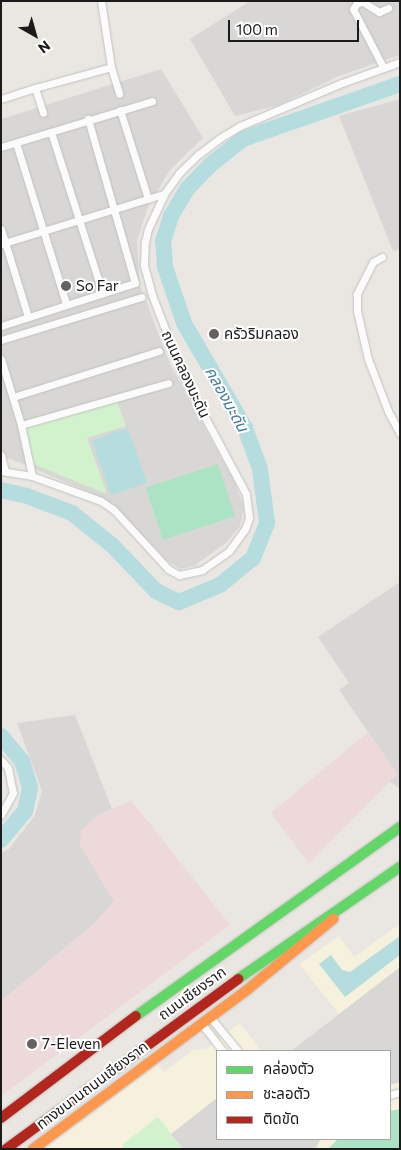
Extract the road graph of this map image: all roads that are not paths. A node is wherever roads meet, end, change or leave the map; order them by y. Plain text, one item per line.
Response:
1 (101, 1) edge
2 (388, 8) dead end
3 (400, 62) edge
4 (111, 67) junction
5 (383, 67) junction
6 (35, 88) junction
7 (119, 94) dead end
8 (1, 99) edge
9 (152, 100) dead end
10 (120, 110) junction
11 (43, 113) dead end
12 (88, 119) junction
13 (51, 132) junction
14 (16, 142) junction
15 (1, 147) edge
16 (164, 194) junction
17 (148, 199) junction
18 (115, 209) junction
19 (79, 220) junction
20 (1, 229) edge
21 (44, 231) junction
22 (3, 243) edge
23 (382, 257) dead end
24 (102, 292) junction
25 (142, 297) dead end
26 (66, 304) junction
27 (28, 317) junction
28 (1, 326) edge
29 (1, 340) edge
30 (159, 351) dead end
31 (1, 359) edge
32 (168, 382) dead end
33 (13, 397) junction
34 (21, 425) junction
35 (400, 434) edge
36 (1, 455) edge
37 (3, 471) edge
38 (32, 476) junction
39 (1, 760) edge
40 (1, 815) edge
41 (400, 827) edge
42 (400, 867) edge
43 (358, 897) junction
44 (210, 1017) junction
45 (201, 1023) junction
46 (223, 1050) edge
47 (237, 1050) edge
48 (1, 1118) edge
49 (6, 1149) edge
50 (33, 1149) edge

1 - 4 street
2 - 5 street
3 - 5 street, ถนนคลองมะดัน
4 - 6 street
4 - 7 street
5 - 16 street, ถนนคลองมะดัน
6 - 8 street
6 - 11 street
9 - 10 street
10 - 12 street
10 - 17 street
12 - 13 street
12 - 18 street
13 - 14 street
13 - 19 street
14 - 15 street
14 - 21 street
16 - 17 street
16 - 38 street, ถนนคลองมะดัน
17 - 18 street
18 - 19 street
18 - 24 street
19 - 21 street
19 - 24 street
20 - 22 street
21 - 22 street
21 - 26 street
22 - 27 street
23 - 35 street
24 - 26 street
25 - 29 street
26 - 27 street
27 - 28 street
30 - 33 street
31 - 33 street
32 - 34 street
33 - 34 street
34 - 38 street
36 - 37 street
37 - 38 street, ถนนคลองมะดัน
39 - 40 street
41 - 48 main road, ถนนเชียงราก
42 - 43 main road, ถนนเชียงราก
43 - 44 main road, ทางขนานถนนเชียงราก
43 - 49 main road, ถนนเชียงราก
44 - 45 main road, ทางขนานถนนเชียงราก
44 - 47 street
45 - 46 street
45 - 50 main road, ทางขนานถนนเชียงราก

